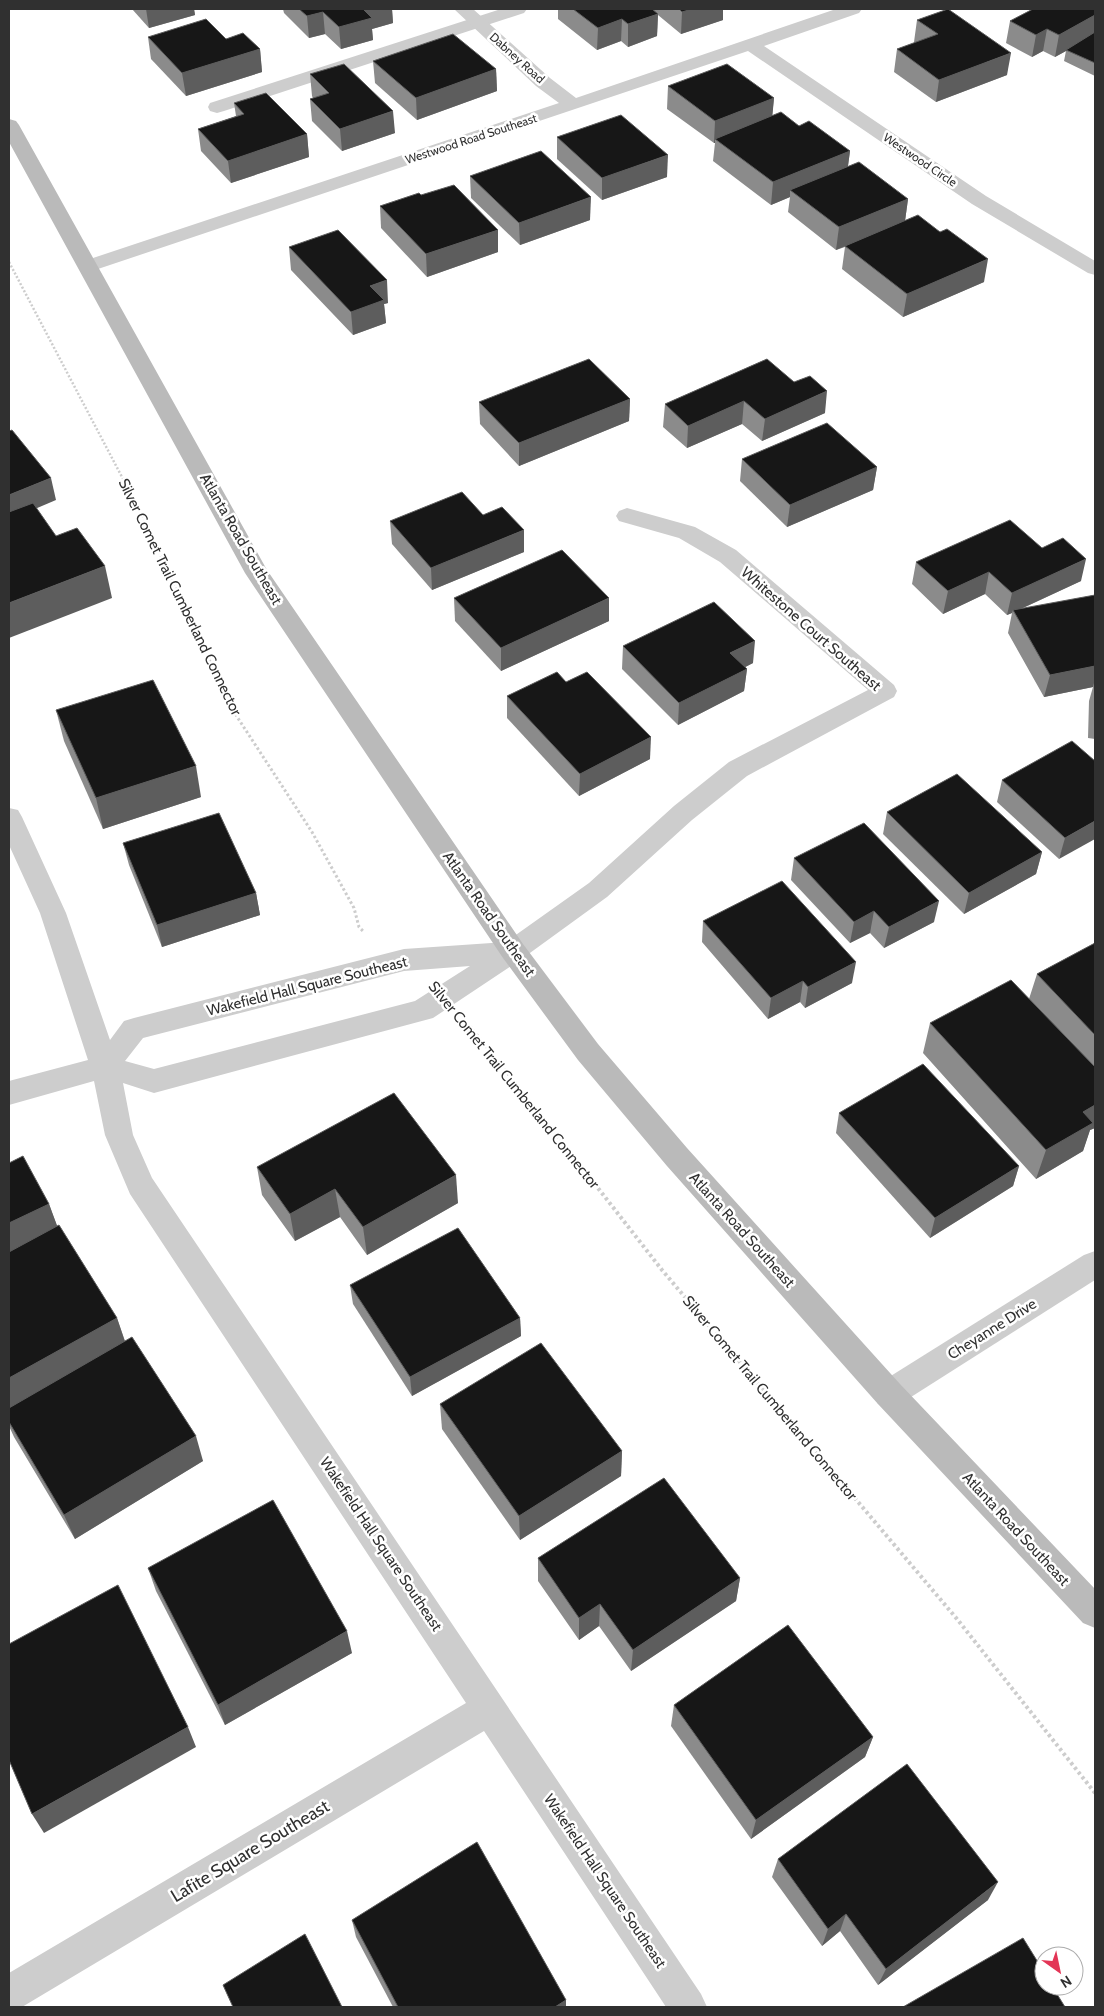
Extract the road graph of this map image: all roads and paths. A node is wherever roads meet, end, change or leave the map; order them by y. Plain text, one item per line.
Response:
1 (463, 9) edge
2 (518, 9) edge
3 (853, 9) edge
4 (479, 23) junction
5 (749, 44) junction
6 (573, 105) junction
7 (217, 107) dead end
8 (9, 126) edge
9 (9, 262) edge
10 (88, 266) junction
11 (1095, 269) edge
12 (627, 516) dead end
13 (9, 817) edge
14 (513, 951) junction
15 (404, 960) junction
16 (444, 996) junction
17 (105, 1067) junction
18 (9, 1093) edge
19 (1095, 1264) edge
20 (889, 1394) junction
21 (1095, 1612) edge
22 (490, 1708) junction
23 (1095, 1793) edge
24 (9, 1994) edge
25 (688, 2007) edge

1 - 4 street, Dabney Road
2 - 4 street
3 - 5 street, Westwood Road Southeast
4 - 6 street, Dabney Road
4 - 7 street
5 - 6 street, Westwood Road Southeast
5 - 11 street, Westwood Circle
6 - 10 street, Westwood Road Southeast
8 - 10 main road, Atlanta Road Southeast
9 - 15 path, Silver Comet Trail Cumberland Connector
10 - 14 main road, Atlanta Road Southeast
12 - 14 street, Whitestone Court Southeast
13 - 17 street, Wakefield Hall Square Southeast
14 - 15 street, Wakefield Hall Square Southeast
14 - 16 street
14 - 20 main road, Atlanta Road Southeast
15 - 17 street, Wakefield Hall Square Southeast
16 - 17 street
16 - 23 path, Silver Comet Trail Cumberland Connector
17 - 18 street
17 - 22 street, Wakefield Hall Square Southeast
19 - 20 street, Cheyanne Drive
20 - 21 main road, Atlanta Road Southeast
22 - 24 street, Lafite Square Southeast
22 - 25 street, Wakefield Hall Square Southeast

